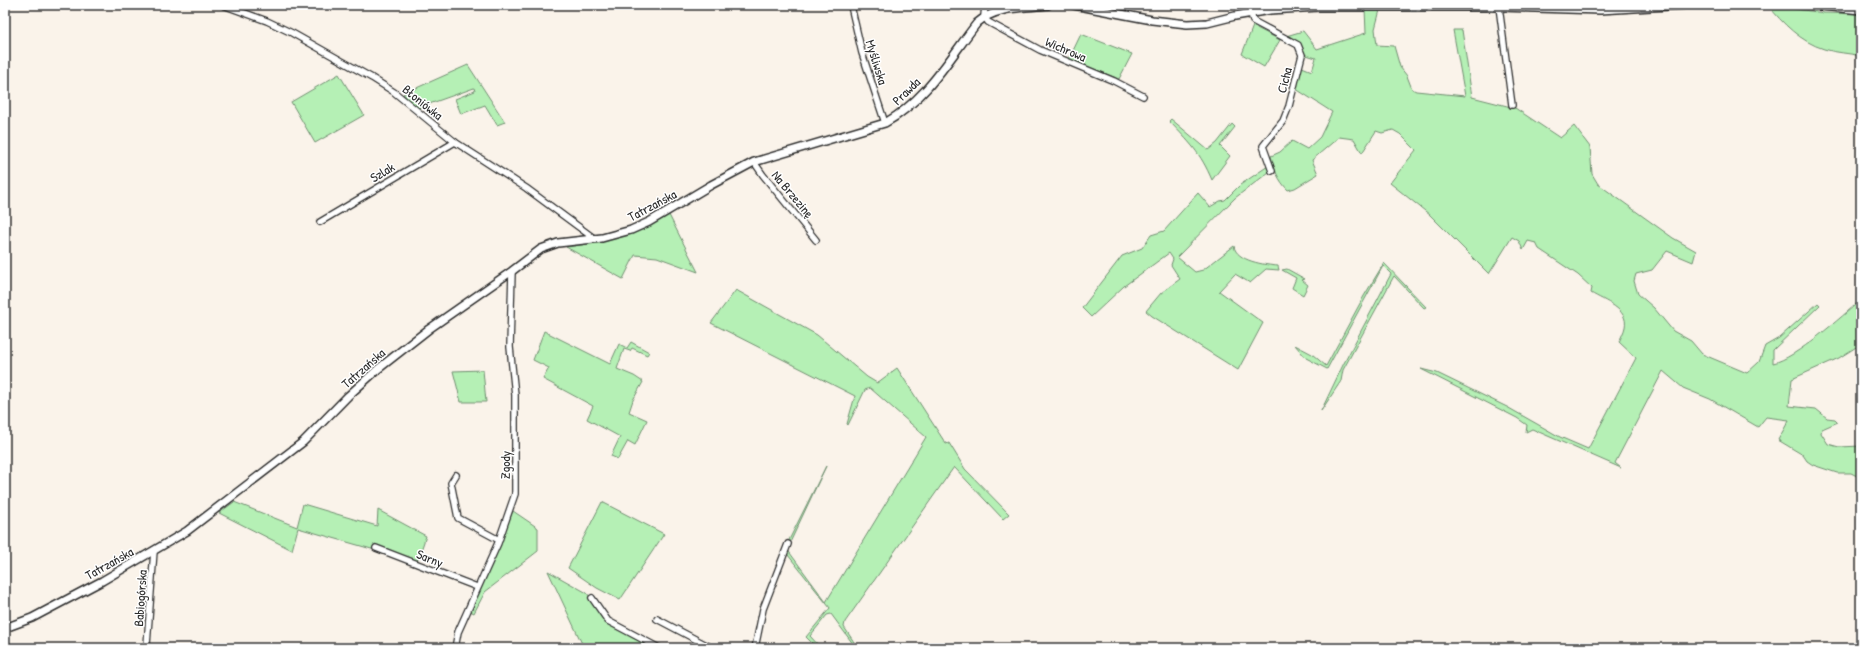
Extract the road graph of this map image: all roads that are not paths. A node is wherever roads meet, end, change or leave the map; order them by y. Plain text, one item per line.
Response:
1 (223, 5) edge
2 (985, 5) edge
3 (1048, 5) edge
4 (1074, 5) edge
5 (1348, 5) edge
6 (1686, 5) edge
7 (1812, 5) edge
8 (851, 6) dead end
9 (1509, 6) edge
10 (1499, 7) junction
11 (1861, 10) edge
12 (1251, 13) junction
13 (984, 16) junction
14 (1143, 96) dead end
15 (1512, 105) dead end
16 (885, 123) junction
17 (456, 142) junction
18 (754, 162) junction
19 (1272, 171) dead end
20 (320, 222) dead end
21 (595, 240) junction
22 (816, 240) dead end
23 (512, 271) junction
24 (456, 475) dead end
25 (499, 540) junction
26 (788, 544) dead end
27 (376, 548) dead end
28 (154, 551) junction
29 (477, 587) junction
30 (592, 598) dead end
31 (657, 619) dead end
32 (5, 628) edge
33 (147, 646) dead end
34 (454, 648) edge
35 (659, 648) edge
36 (712, 648) edge
37 (755, 648) edge

1 - 17 street, Błoniówka
2 - 13 street
3 - 13 street
4 - 12 street
5 - 10 street
5 - 12 street
6 - 9 street
7 - 11 street
8 - 16 street, Myśliwska
9 - 10 street
10 - 15 street
12 - 19 street, Cicha
13 - 14 street, Wichrowa
13 - 16 street, Prawda
16 - 18 street, Prawda
17 - 20 street, Szlak
17 - 21 street, Błoniówka
18 - 21 street, Tatrzańska
18 - 22 street, Na Brzezinę
21 - 23 street, Tatrzańska
23 - 25 street, Zgody
23 - 28 street, Tatrzańska
24 - 25 street
25 - 29 street, Zgody
26 - 37 street
27 - 29 street, Sarny
28 - 32 street, Tatrzańska
28 - 33 street, Babiogórska
29 - 34 street, Zgody
30 - 35 street
31 - 36 street

